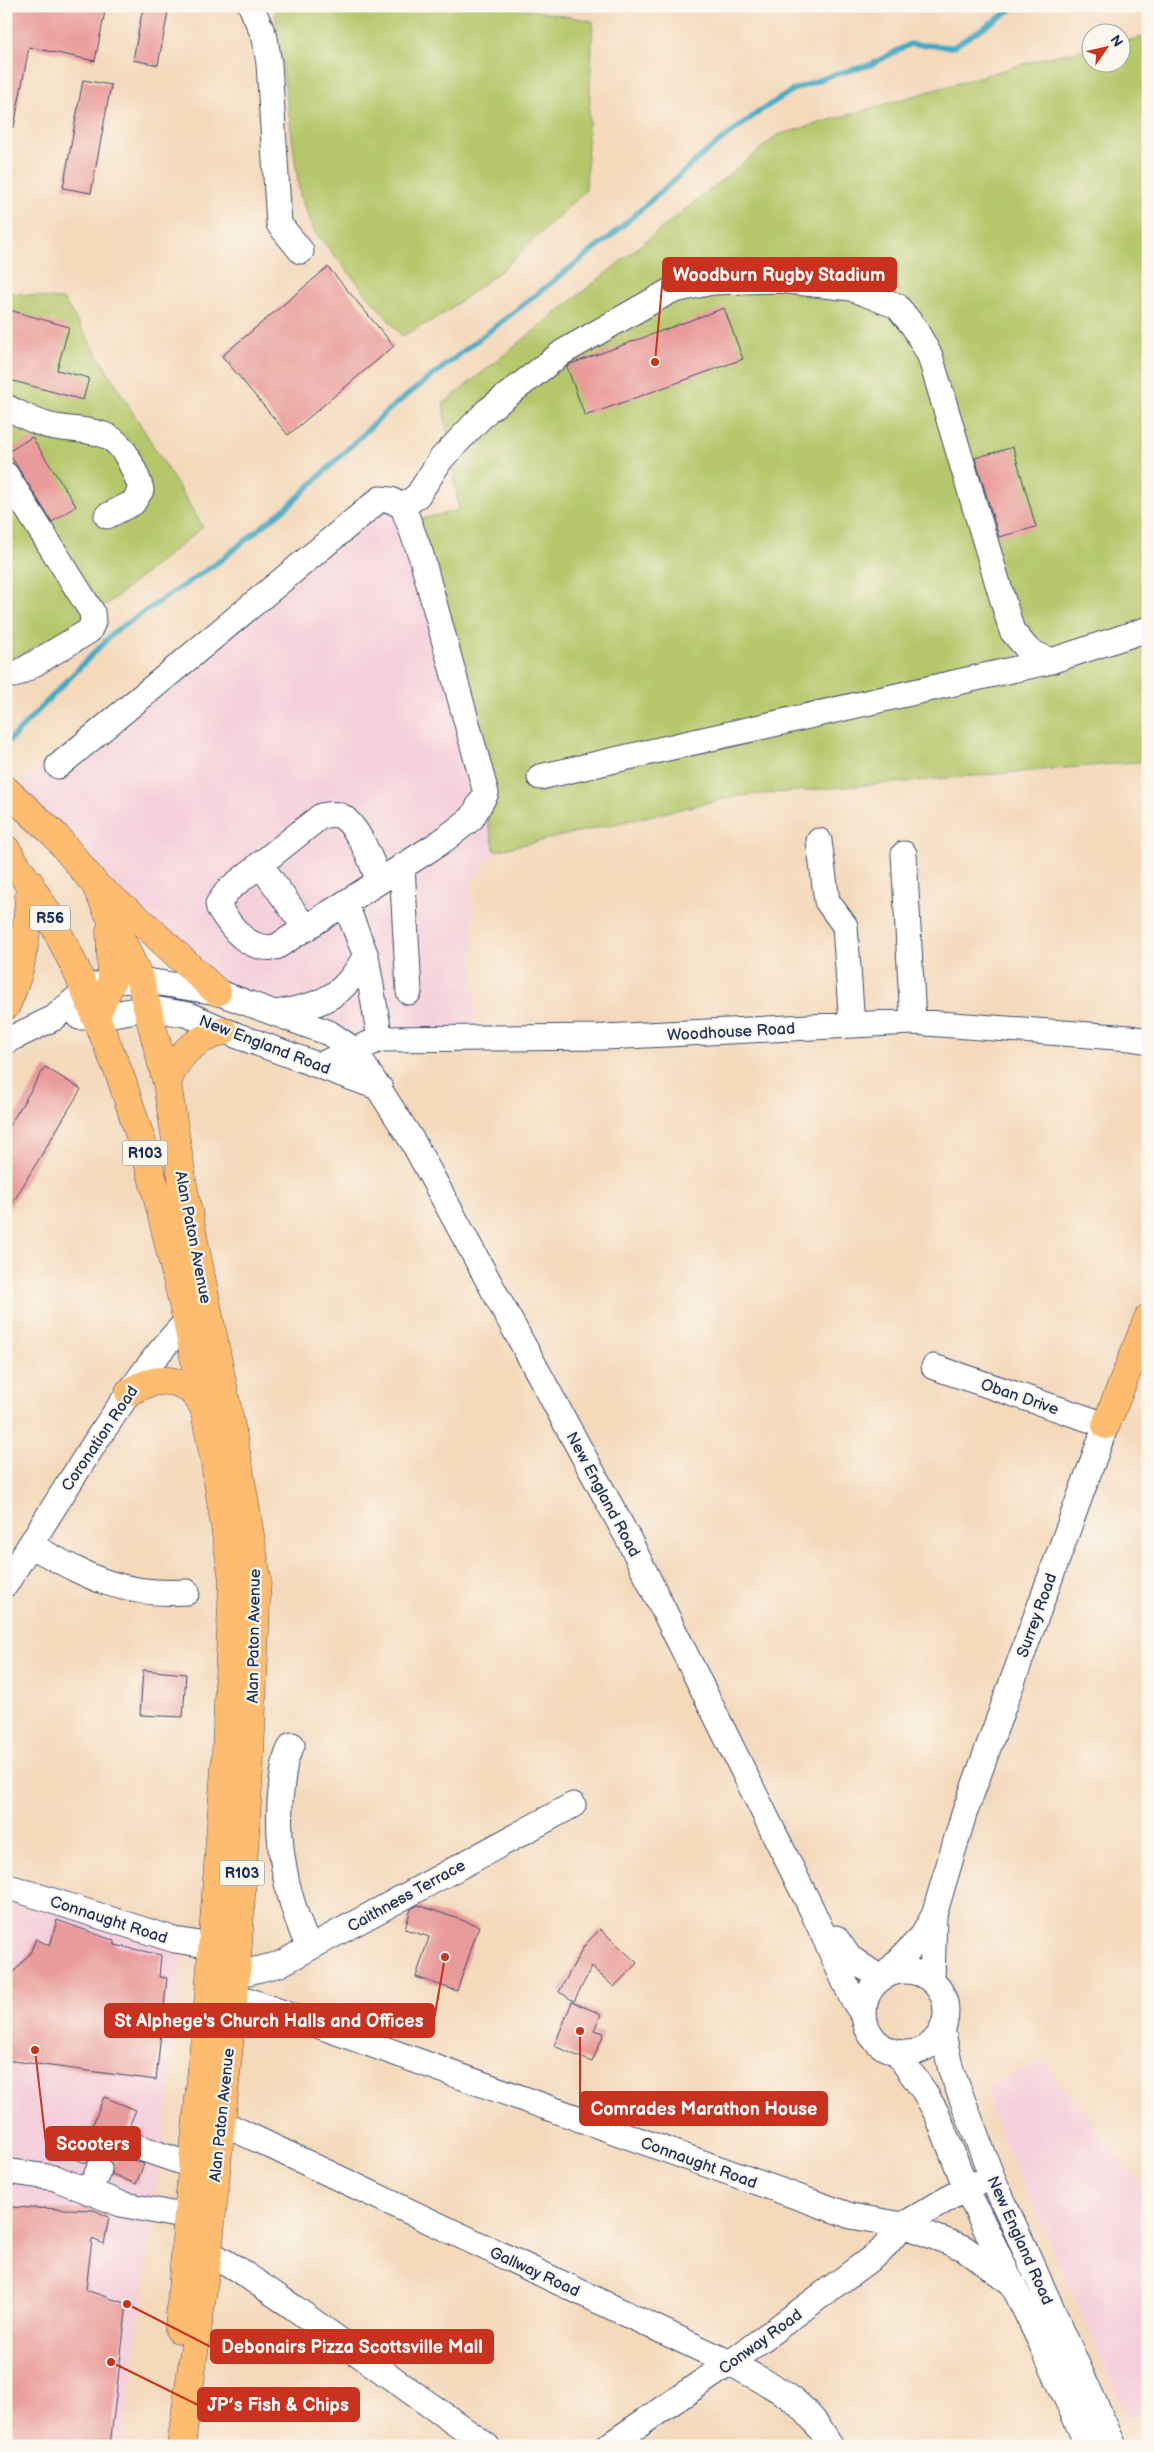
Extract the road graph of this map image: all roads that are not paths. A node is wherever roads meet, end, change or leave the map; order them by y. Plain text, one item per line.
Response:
1 (251, 6) edge
2 (301, 251) dead end
3 (6, 406) edge
4 (6, 475) edge
5 (403, 508) junction
6 (107, 516) dead end
7 (1148, 629) edge
8 (1051, 661) junction
9 (6, 674) edge
10 (58, 766) dead end
11 (540, 777) dead end
12 (6, 790) edge
13 (819, 842) dead end
14 (6, 849) edge
15 (904, 854) dead end
16 (260, 864) junction
17 (402, 866) junction
18 (378, 882) junction
19 (30, 883) junction
20 (95, 884) junction
21 (345, 903) junction
22 (108, 914) junction
23 (306, 929) junction
24 (366, 956) junction
25 (140, 980) junction
26 (112, 981) junction
27 (85, 991) junction
28 (217, 992) junction
29 (409, 992) dead end
30 (6, 1006) edge
31 (148, 1008) junction
32 (275, 1013) junction
33 (95, 1017) junction
34 (54, 1018) junction
35 (913, 1022) junction
36 (852, 1025) junction
37 (223, 1031) junction
38 (380, 1039) junction
39 (6, 1041) edge
40 (1148, 1042) edge
41 (354, 1050) junction
42 (320, 1065) junction
43 (167, 1084) junction
44 (380, 1088) junction
45 (207, 1302) junction
46 (1148, 1318) edge
47 (187, 1321) junction
48 (934, 1367) dead end
49 (129, 1392) junction
50 (206, 1411) junction
51 (1106, 1425) junction
52 (30, 1545) junction
53 (6, 1584) edge
54 (187, 1592) dead end
55 (292, 1745) dead end
56 (573, 1805) dead end
57 (6, 1886) edge
58 (812, 1910) junction
59 (934, 1915) junction
60 (212, 1946) junction
61 (309, 1948) junction
62 (884, 1975) junction
63 (932, 1981) junction
64 (234, 1985) junction
65 (864, 2016) junction
66 (942, 2029) junction
67 (896, 2052) junction
68 (220, 2122) junction
69 (126, 2143) dead end
70 (192, 2166) junction
71 (99, 2169) tunnel mouth
72 (6, 2171) edge
73 (992, 2177) junction
74 (966, 2188) junction
75 (89, 2192) junction
76 (188, 2214) junction
77 (903, 2225) junction
78 (208, 2252) junction
79 (1013, 2284) junction
80 (730, 2363) junction
81 (167, 2446) edge
82 (181, 2446) edge
83 (487, 2446) edge
84 (608, 2446) edge
85 (831, 2446) edge
86 (1088, 2446) edge
87 (1114, 2446) edge

1 - 2 street
3 - 6 street
4 - 9 street
5 - 8 street
5 - 10 street
5 - 17 street
7 - 8 street
8 - 11 street
12 - 20 main road, Alan Paton Avenue
13 - 36 street
14 - 19 main road, Alan Paton Avenue / R56
15 - 35 street
16 - 18 street
16 - 23 street
16 - 23 street
17 - 18 street
17 - 29 street
18 - 21 street
19 - 27 main road, Alan Paton Avenue / R56
19 - 30 main road
20 - 22 main road, Alan Paton Avenue
20 - 28 main road
21 - 23 street
21 - 24 street
22 - 25 main road, Alan Paton Avenue
22 - 26 main road
24 - 32 street
24 - 38 street
25 - 26 street, New England Road
25 - 28 street, New England Road
25 - 31 main road, Alan Paton Avenue / R103
26 - 27 street, New England Road
26 - 33 main road
27 - 33 main road, Alan Paton Avenue / R103
27 - 34 street, New England Road
28 - 32 street, New England Road
31 - 33 street, New England Road
31 - 37 street, New England Road
31 - 43 main road, Alan Paton Avenue / R103
32 - 41 street, New England Road
33 - 34 street, New England Road
33 - 47 main road, Alan Paton Avenue / R103
34 - 39 street
35 - 36 street, Woodhouse Road
35 - 40 street, Woodhouse Road
36 - 38 street, Woodhouse Road
37 - 42 street, New England Road
37 - 43 main road
38 - 41 street, Woodhouse Road
41 - 42 street, Woodhouse Road
41 - 44 street, New England Road
42 - 44 street, New England Road
43 - 45 main road, Alan Paton Avenue / R103
44 - 58 street, New England Road
45 - 47 street, Coronation Road
45 - 64 main road, Alan Paton Avenue / R103
46 - 51 main road, Surrey Road
47 - 49 street, Coronation Road
47 - 50 main road, Alan Paton Avenue / R103
48 - 51 street, Oban Drive
49 - 50 main road
49 - 52 street, Coronation Road
50 - 60 main road, Alan Paton Avenue / R103
51 - 59 street, Surrey Road
52 - 53 street, Coronation Road
52 - 54 street
55 - 61 street
56 - 61 street, Caithness Terrace
57 - 60 street, Connaught Road
58 - 62 street, New England Road
58 - 65 street, New England Road
59 - 62 street, Surrey Road
59 - 63 street, Surrey Road
60 - 70 main road, Alan Paton Avenue / R103
61 - 64 street, Caithness Terrace
62 - 63 street
62 - 65 street
63 - 66 street
64 - 68 main road, Alan Paton Avenue / R103
64 - 77 street, Connaught Road
65 - 67 street
66 - 67 street
66 - 73 street, New England Road
67 - 74 street, New England Road
68 - 78 main road, Alan Paton Avenue / R103
68 - 80 street, Gallway Road
69 - 70 street
70 - 76 main road, Alan Paton Avenue / R103
71 - 75 street
72 - 75 street
73 - 74 street
73 - 87 street, New England Road
74 - 77 street
74 - 79 street, New England Road
75 - 76 street
76 - 81 main road, Alan Paton Avenue / R103
77 - 79 street, Connaught Road
77 - 80 street, Conway Road
78 - 82 main road, Alan Paton Avenue / R103
78 - 83 street
79 - 86 street, New England Road
80 - 84 street, Conway Road
80 - 85 street, Gallway Road

